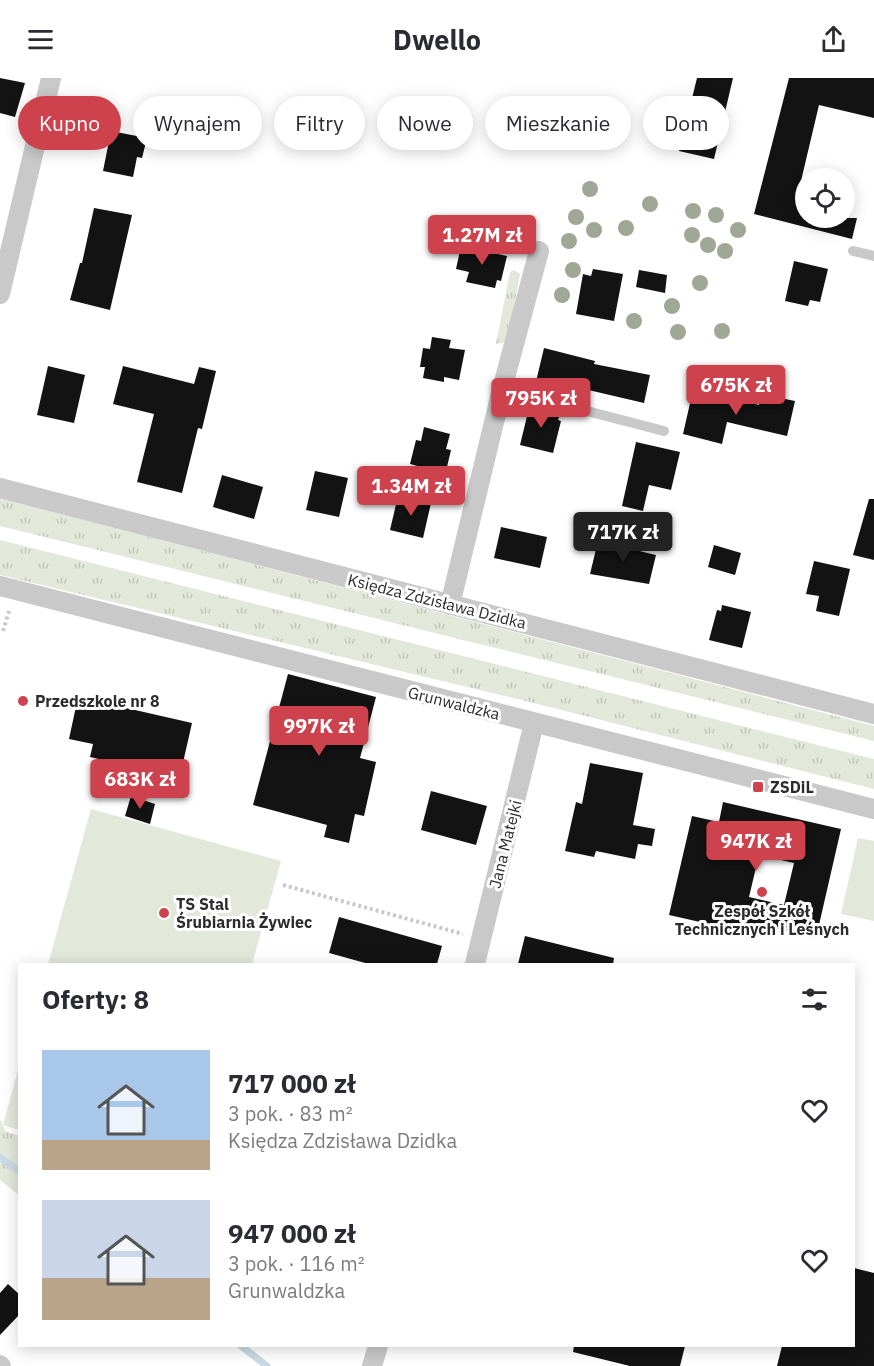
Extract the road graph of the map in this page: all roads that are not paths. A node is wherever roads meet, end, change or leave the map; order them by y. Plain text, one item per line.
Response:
1 (51, 78) edge
2 (539, 251) dead end
3 (853, 251) dead end
4 (874, 256) edge
5 (0, 294) edge
6 (502, 389) junction
7 (664, 431) dead end
8 (0, 488) edge
9 (0, 586) edge
10 (450, 605) junction
11 (874, 714) edge
12 (534, 723) junction
13 (874, 809) edge
14 (475, 963) edge
15 (378, 1347) edge
16 (372, 1366) edge

1 - 5 street
2 - 6 street
3 - 4 lane
6 - 7 lane
6 - 10 street
8 - 10 street, Księdza Zdzisława Dzidka
9 - 12 street, Grunwaldzka
10 - 11 street, Księdza Zdzisława Dzidka
12 - 13 street, Grunwaldzka
12 - 14 street, Jana Matejki
15 - 16 street

